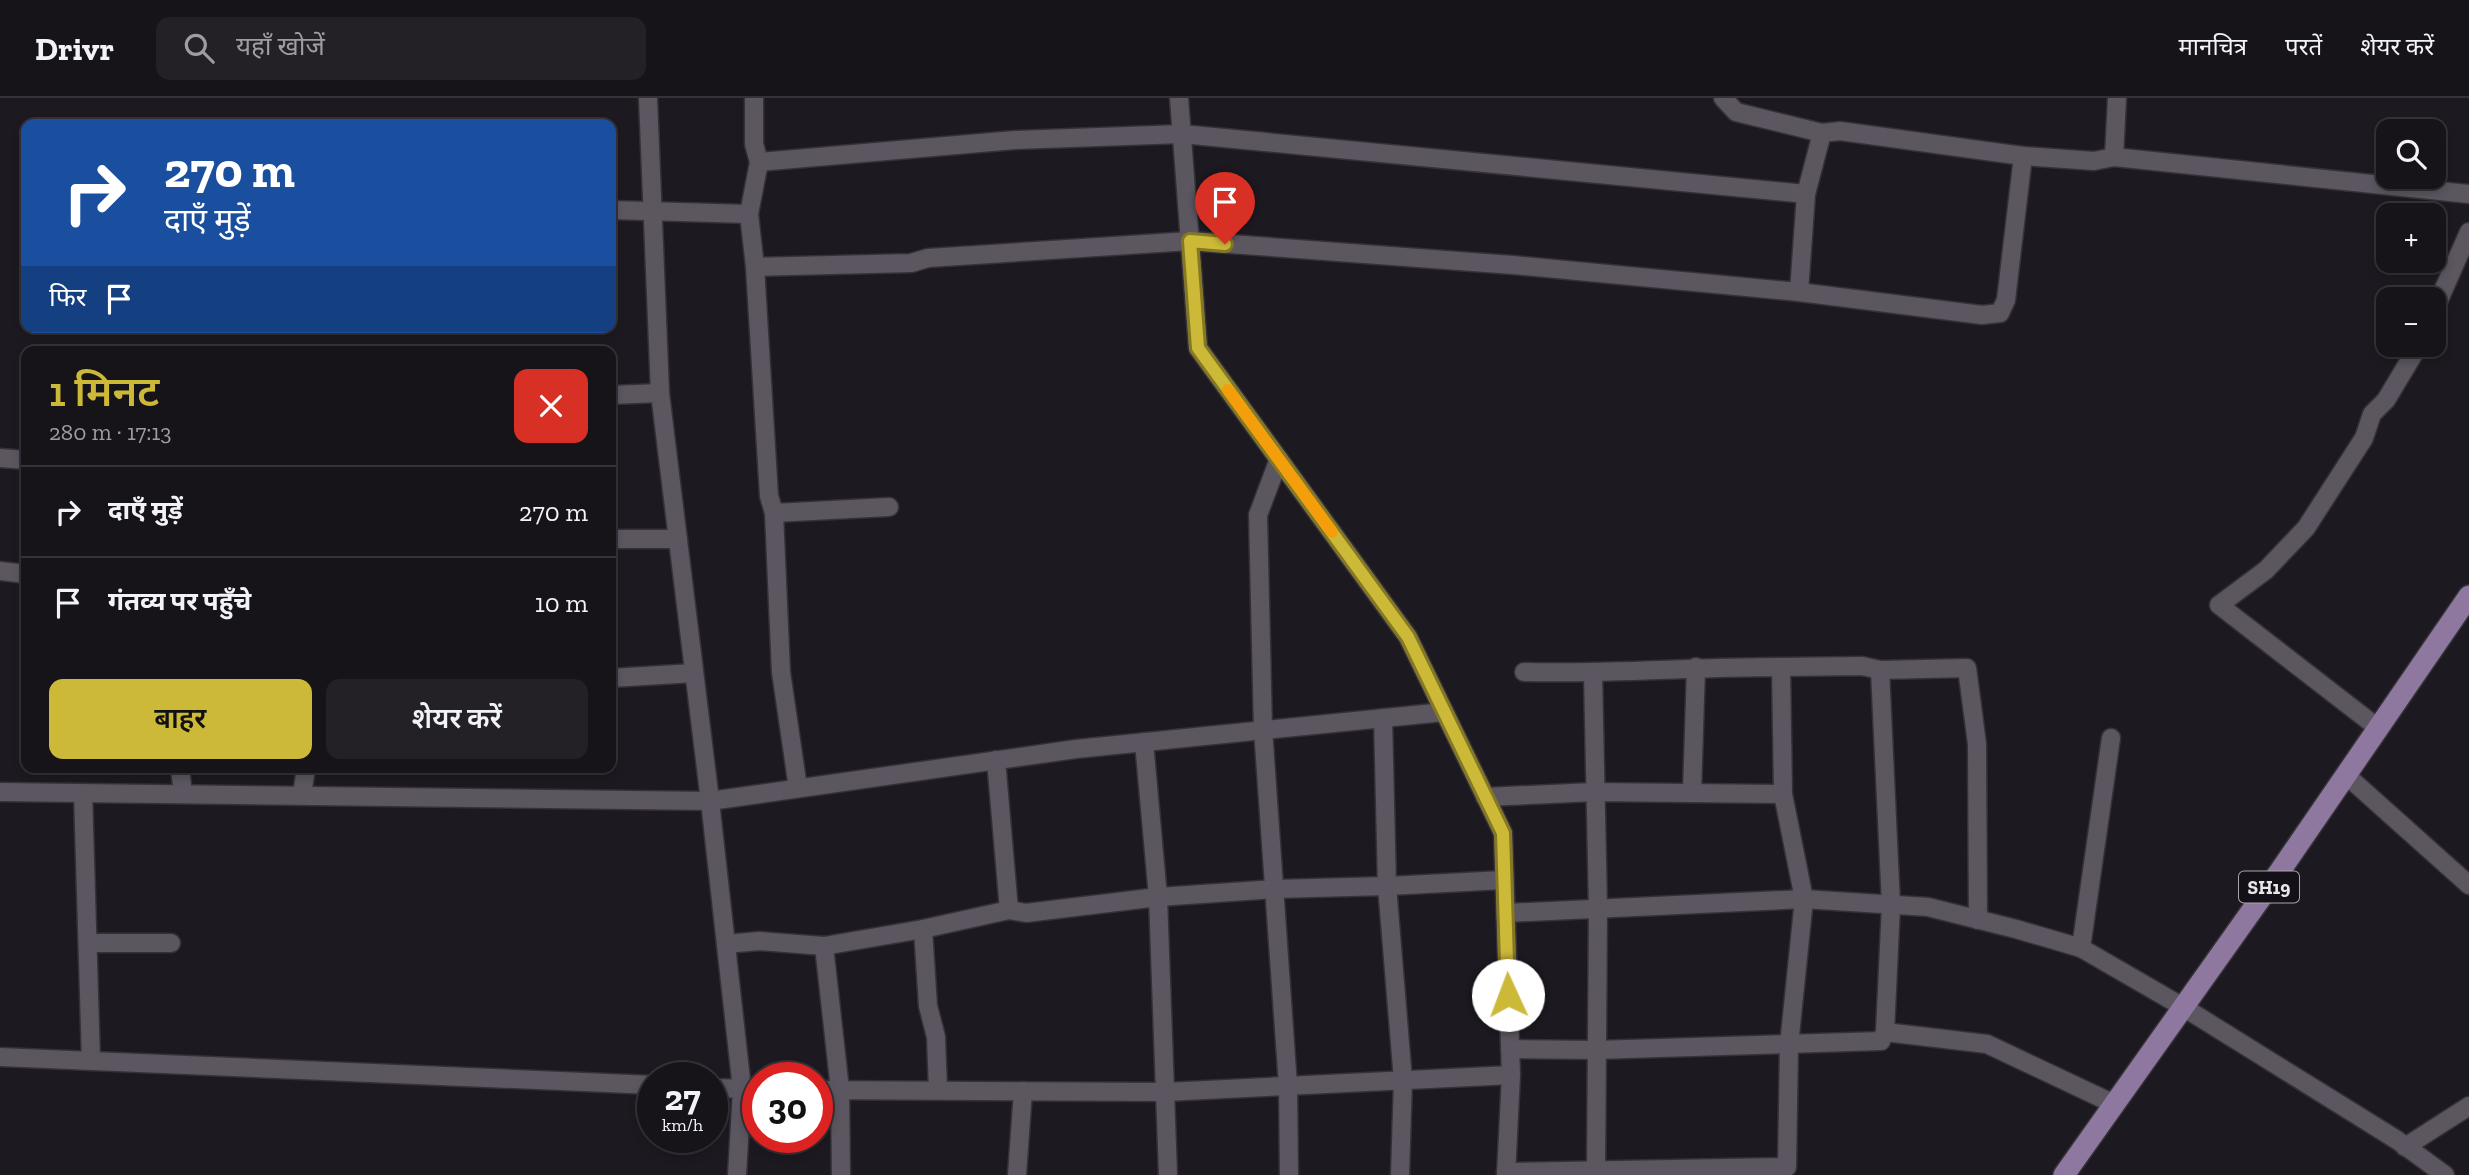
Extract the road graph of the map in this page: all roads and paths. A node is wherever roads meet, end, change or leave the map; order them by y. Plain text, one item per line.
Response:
1 (648, 98) edge
2 (754, 98) edge
3 (1179, 98) edge
4 (1723, 98) edge
5 (2117, 98) edge
6 (1822, 133) junction
7 (1182, 134) junction
8 (2023, 156) junction
9 (2114, 157) junction
10 (759, 162) junction
11 (1805, 194) junction
12 (2469, 194) edge
13 (616, 209) edge
14 (652, 210) junction
15 (749, 214) junction
16 (2469, 232) edge
17 (1190, 241) junction
18 (755, 267) junction
19 (2444, 287) edge
20 (1799, 292) junction
21 (2412, 357) edge
22 (660, 393) junction
23 (616, 395) edge
24 (0, 458) edge
25 (1279, 459) junction
26 (21, 460) edge
27 (889, 508) dead end
28 (774, 513) junction
29 (616, 539) edge
30 (678, 540) junction
31 (0, 571) edge
32 (21, 573) edge
33 (2465, 609) edge
34 (1696, 667) junction
35 (1781, 667) junction
36 (1880, 670) junction
37 (1524, 672) dead end
38 (694, 673) junction
39 (1593, 673) junction
40 (616, 678) edge
41 (1444, 712) junction
42 (1383, 718) junction
43 (2378, 728) junction
44 (1265, 730) junction
45 (2111, 738) dead end
46 (1144, 742) junction
47 (996, 760) junction
48 (181, 773) edge
49 (305, 773) edge
50 (2346, 775) junction
51 (798, 788) junction
52 (0, 792) edge
53 (1594, 792) junction
54 (83, 793) junction
55 (1692, 793) junction
56 (183, 794) junction
57 (1783, 794) junction
58 (302, 795) junction
59 (1485, 796) junction
60 (710, 800) junction
61 (1504, 880) junction
62 (2469, 885) edge
63 (1387, 886) junction
64 (1275, 889) junction
65 (1158, 897) junction
66 (1804, 899) junction
67 (1891, 905) junction
68 (1598, 909) junction
69 (1009, 910) junction
70 (1506, 913) junction
71 (1978, 920) junction
72 (923, 929) junction
73 (88, 943) junction
74 (171, 943) dead end
75 (726, 944) junction
76 (824, 946) junction
77 (2081, 948) junction
78 (2183, 1007) junction
79 (1885, 1032) junction
80 (1789, 1045) junction
81 (1510, 1049) junction
82 (1596, 1050) junction
83 (0, 1057) edge
84 (91, 1061) junction
85 (746, 1062) edge
86 (1511, 1076) junction
87 (1403, 1080) junction
88 (637, 1084) edge
89 (1288, 1086) junction
90 (833, 1090) edge
91 (840, 1090) junction
92 (939, 1090) junction
93 (1023, 1091) junction
94 (1165, 1091) junction
95 (2114, 1104) junction
96 (2469, 1106) edge
97 (742, 1142) edge
98 (2405, 1147) junction
99 (1596, 1170) junction
100 (1506, 1173) edge
101 (737, 1175) edge
102 (841, 1175) edge
103 (1017, 1175) edge
104 (1168, 1175) edge
105 (1290, 1175) edge
106 (1400, 1175) edge
107 (2063, 1175) edge
108 (2445, 1175) edge

1 - 14 street
2 - 10 street
3 - 7 street
4 - 6 street
5 - 9 street
6 - 8 street
6 - 11 street
7 - 10 street
7 - 11 street
7 - 17 street
8 - 9 street
8 - 20 street
9 - 12 street
10 - 15 street
11 - 20 street
13 - 14 street
14 - 15 street
14 - 22 street
15 - 18 street
16 - 19 street
17 - 18 street
17 - 20 street
17 - 25 street
18 - 28 street
21 - 43 street
22 - 23 street
22 - 30 street
24 - 26 street
25 - 41 street
25 - 44 street
27 - 28 street
28 - 51 street
29 - 30 street
30 - 38 street
31 - 32 street
33 - 43 main road, SH19
34 - 35 street
34 - 39 street
34 - 55 street
35 - 36 street
35 - 57 street
36 - 67 street
36 - 71 street
37 - 39 street
38 - 40 street
38 - 60 street
39 - 53 street
41 - 42 street
41 - 59 street
42 - 44 street
42 - 63 street
43 - 50 main road, SH19
44 - 46 street
44 - 64 street
45 - 77 street
46 - 47 street
46 - 65 street
47 - 51 street
47 - 69 street
48 - 56 street
49 - 58 street
50 - 62 street
50 - 78 main road, SH19
51 - 60 street
52 - 54 street
53 - 55 street
53 - 59 street
53 - 68 street
54 - 56 street
54 - 73 street
55 - 57 street
56 - 58 street
57 - 66 street
58 - 60 street
59 - 61 street
60 - 75 street
61 - 63 street
61 - 70 street
63 - 64 street
63 - 87 street
64 - 65 street
64 - 89 street
65 - 69 street
65 - 94 street
66 - 67 street
66 - 68 street
66 - 80 street
67 - 71 street
67 - 79 street
68 - 70 street
68 - 82 street
69 - 72 street
70 - 81 street
71 - 77 street
72 - 76 street
72 - 92 street
73 - 74 street
73 - 84 street
75 - 76 street
75 - 85 street
76 - 91 street
77 - 78 street
78 - 95 main road, SH19
78 - 98 street
79 - 80 street
79 - 95 street
80 - 82 street
80 - 99 street
81 - 82 street
81 - 86 street
82 - 99 street
83 - 84 street
84 - 88 street
86 - 87 street
86 - 100 street
87 - 89 street
87 - 106 street
89 - 94 street
89 - 105 street
90 - 91 street
91 - 92 street
91 - 102 street
92 - 93 street
93 - 94 street
93 - 103 street
94 - 104 street
95 - 107 main road, SH19
96 - 98 street
97 - 101 street
98 - 108 street
99 - 100 street

